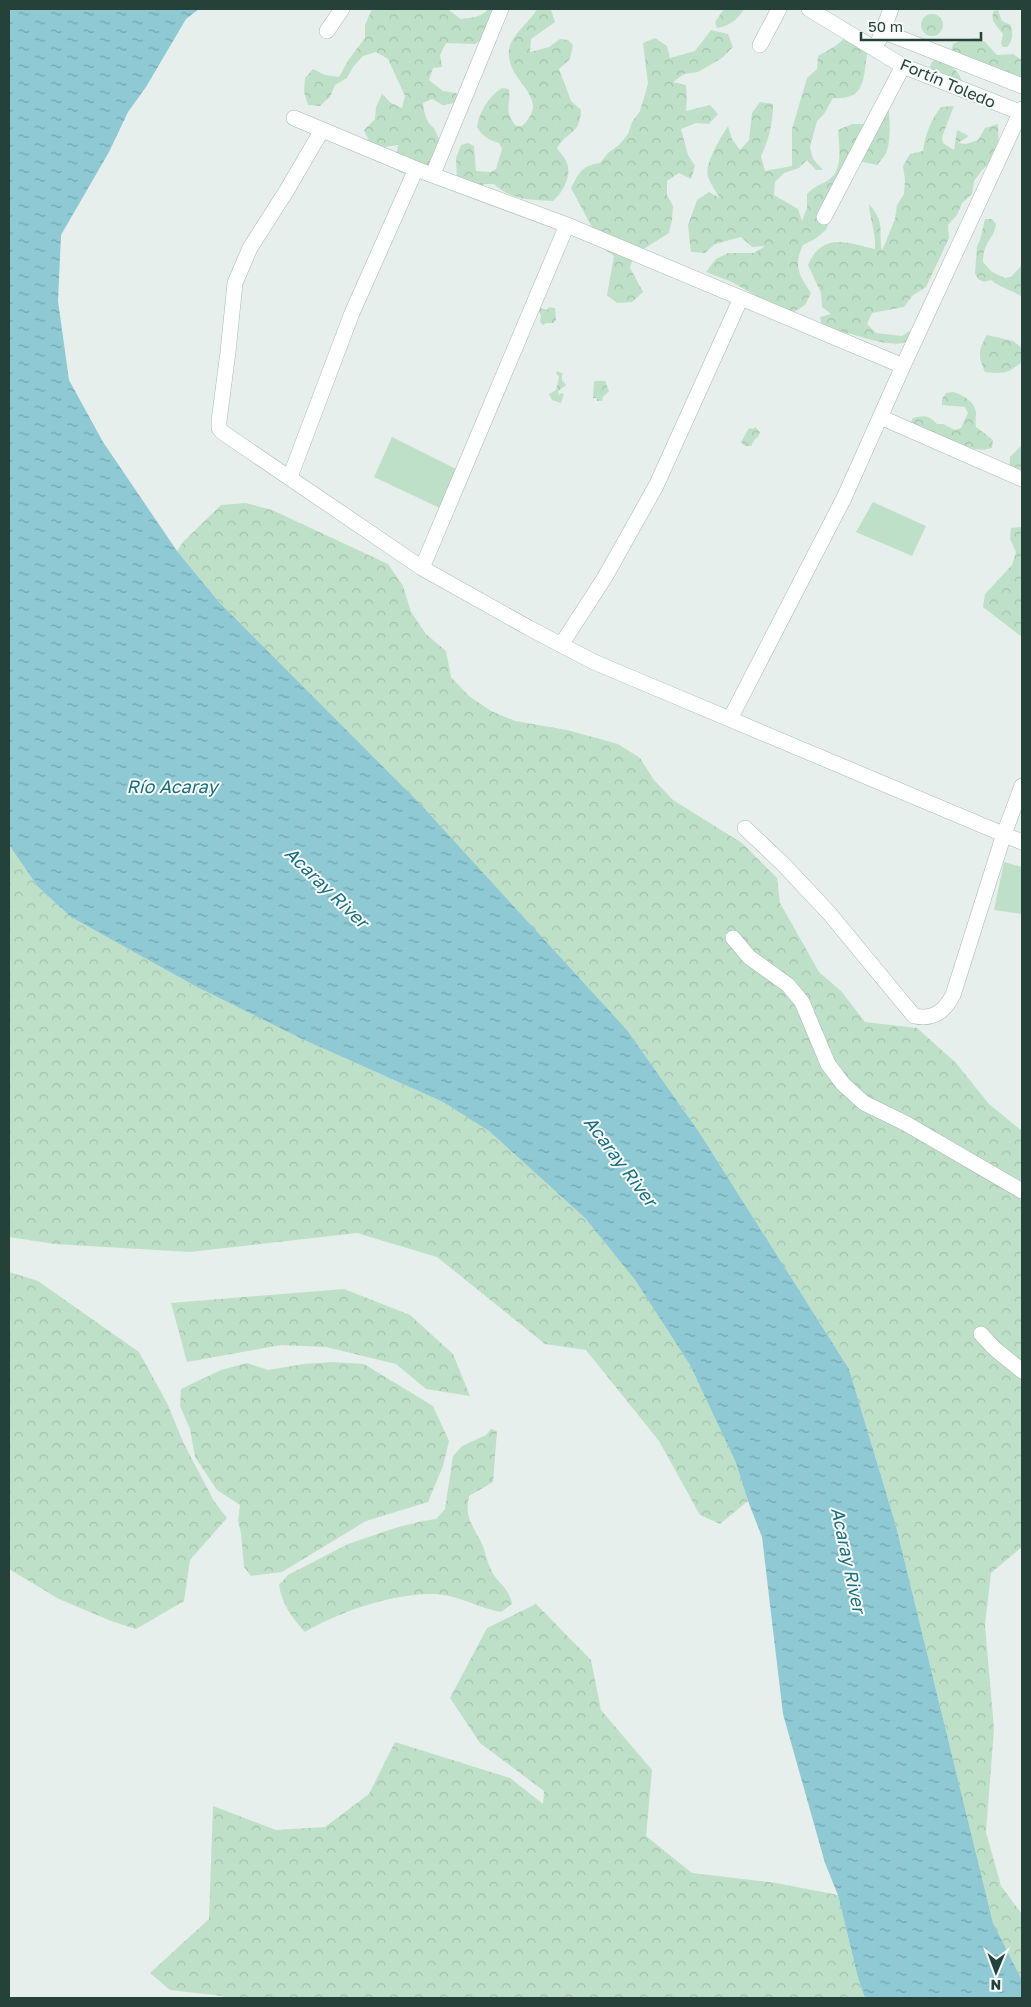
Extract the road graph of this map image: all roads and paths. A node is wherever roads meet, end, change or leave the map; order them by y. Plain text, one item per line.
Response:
1 (342, 9) edge
2 (501, 9) edge
3 (780, 9) edge
4 (809, 9) edge
5 (891, 9) edge
6 (327, 31) dead end
7 (882, 31) junction
8 (760, 45) dead end
9 (875, 49) junction
10 (903, 66) junction
11 (1022, 86) edge
12 (1022, 112) edge
13 (294, 118) dead end
14 (322, 130) junction
15 (416, 169) junction
16 (433, 174) junction
17 (824, 217) dead end
18 (567, 225) junction
19 (741, 298) junction
20 (903, 366) junction
21 (880, 417) junction
22 (290, 477) junction
23 (1022, 479) edge
24 (422, 568) junction
25 (561, 645) junction
26 (730, 719) junction
27 (1022, 786) edge
28 (745, 828) dead end
29 (1004, 834) junction
30 (1022, 842) edge
31 (733, 938) dead end
32 (1022, 1191) edge
33 (980, 1334) dead end
34 (1022, 1371) edge

1 - 6 street
2 - 16 street
3 - 8 street
4 - 9 street, Fortín Toledo
5 - 7 street
7 - 9 street
7 - 11 street, Fortín Toledo
9 - 10 street, Fortín Toledo
10 - 12 street, Fortín Toledo
10 - 17 street
12 - 20 street
13 - 14 street
14 - 15 street
14 - 22 street
15 - 16 street
15 - 22 street
16 - 18 street
18 - 19 street
18 - 24 street
19 - 20 street
19 - 25 street
20 - 21 street
21 - 23 street
21 - 26 street
22 - 24 street
24 - 25 street
25 - 26 street
26 - 29 street
27 - 29 street
28 - 29 street
29 - 30 street
31 - 32 street
33 - 34 street

